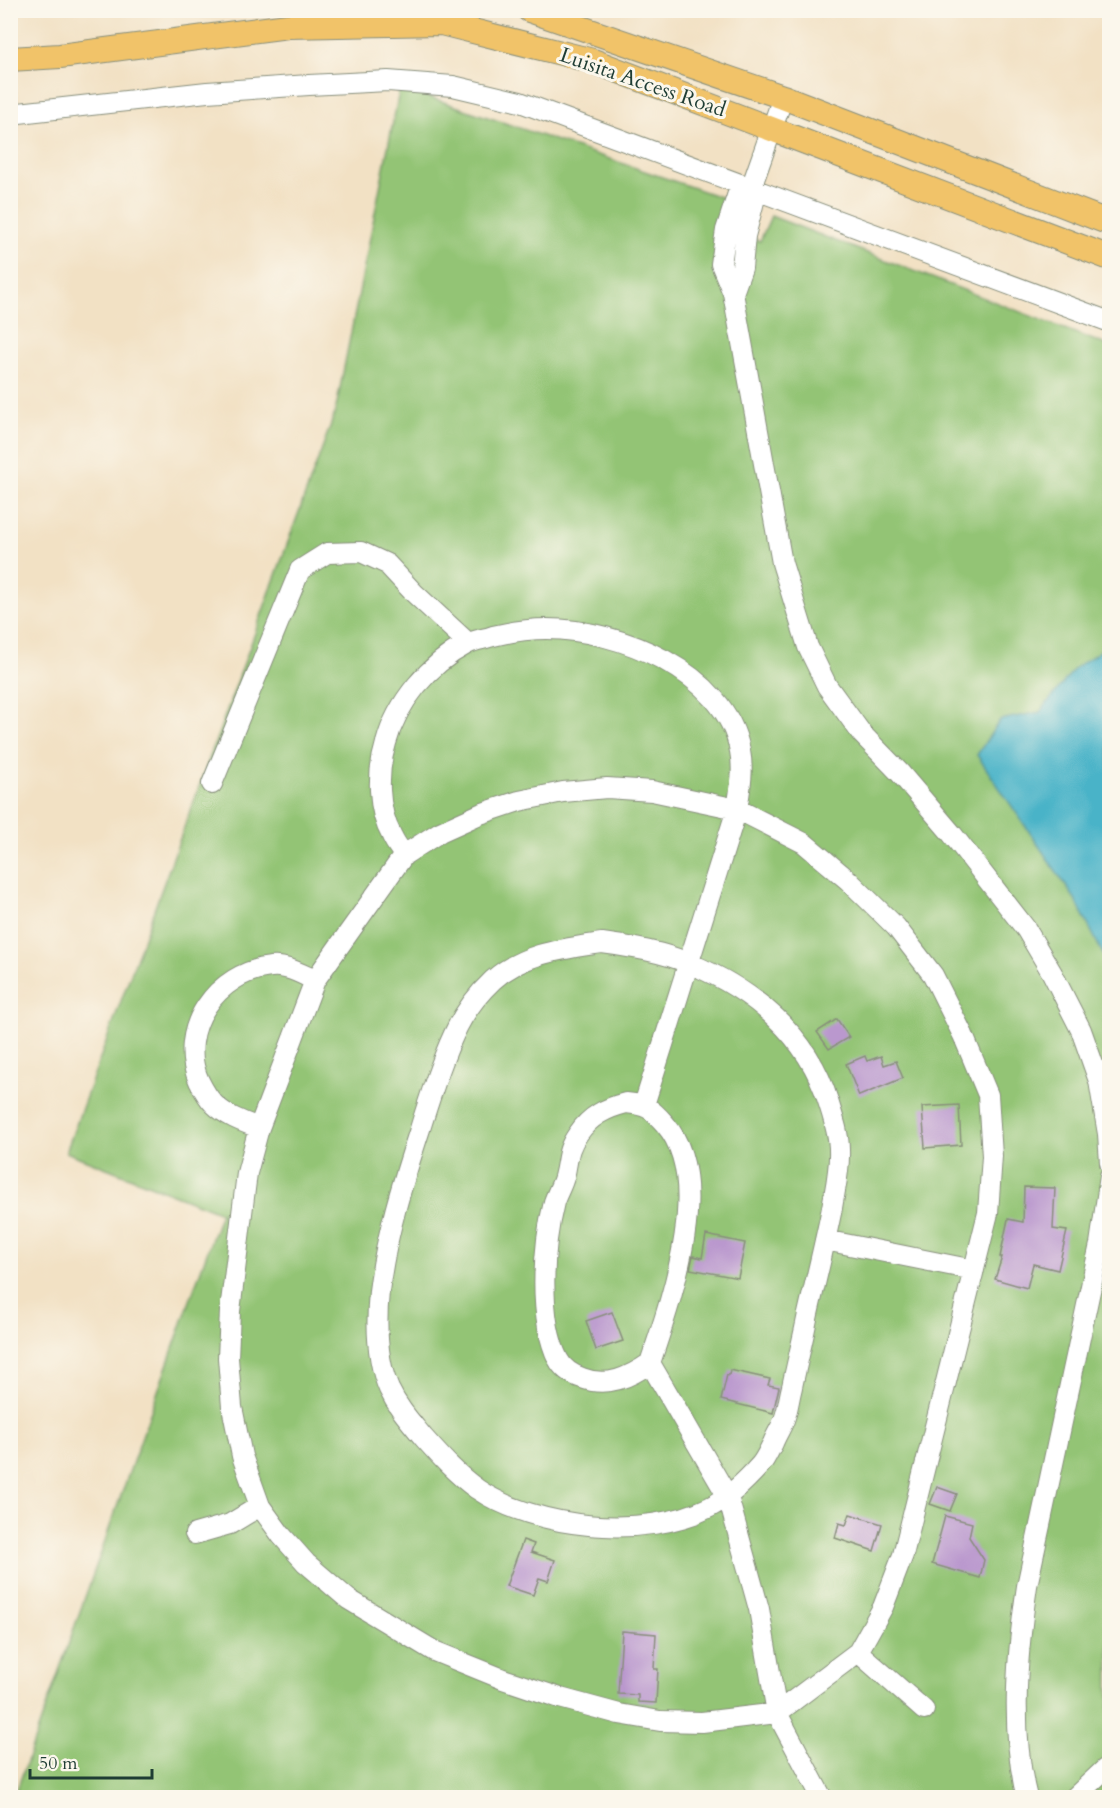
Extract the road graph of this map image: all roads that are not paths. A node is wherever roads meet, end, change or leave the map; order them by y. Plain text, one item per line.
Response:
1 (529, 10) edge
2 (10, 59) edge
3 (783, 97) junction
4 (10, 114) edge
5 (773, 129) junction
6 (749, 187) junction
7 (1110, 223) edge
8 (1110, 258) edge
9 (1110, 322) edge
10 (468, 643) junction
11 (212, 784) dead end
12 (737, 809) junction
13 (404, 855) junction
14 (688, 963) junction
15 (315, 980) junction
16 (644, 1105) junction
17 (259, 1128) junction
18 (1110, 1163) edge
19 (1110, 1176) edge
20 (825, 1240) junction
21 (974, 1270) junction
22 (650, 1363) junction
23 (728, 1497) junction
24 (260, 1506) junction
25 (195, 1534) dead end
26 (858, 1652) junction
27 (924, 1710) dead end
28 (777, 1713) junction
29 (1110, 1767) edge
30 (822, 1797) edge
31 (1027, 1797) edge
32 (1074, 1797) edge

1 - 3 main road, Luisita Access Road
2 - 5 main road, Luisita Access Road
3 - 5 street
3 - 7 main road, Luisita Access Road
4 - 6 street
5 - 6 street
5 - 8 main road, Luisita Access Road
6 - 9 street
6 - 18 street
10 - 11 street
10 - 12 street
10 - 13 street
12 - 13 street
12 - 14 street
12 - 21 street
13 - 15 street
14 - 16 street
14 - 20 street
14 - 23 street
15 - 17 street
15 - 17 street
16 - 22 street
16 - 22 street
17 - 24 street
19 - 31 street
20 - 21 street
20 - 23 street
21 - 26 street
22 - 23 street
23 - 28 street
24 - 25 street
24 - 28 street
26 - 27 street
26 - 28 street
28 - 30 street
29 - 32 street

